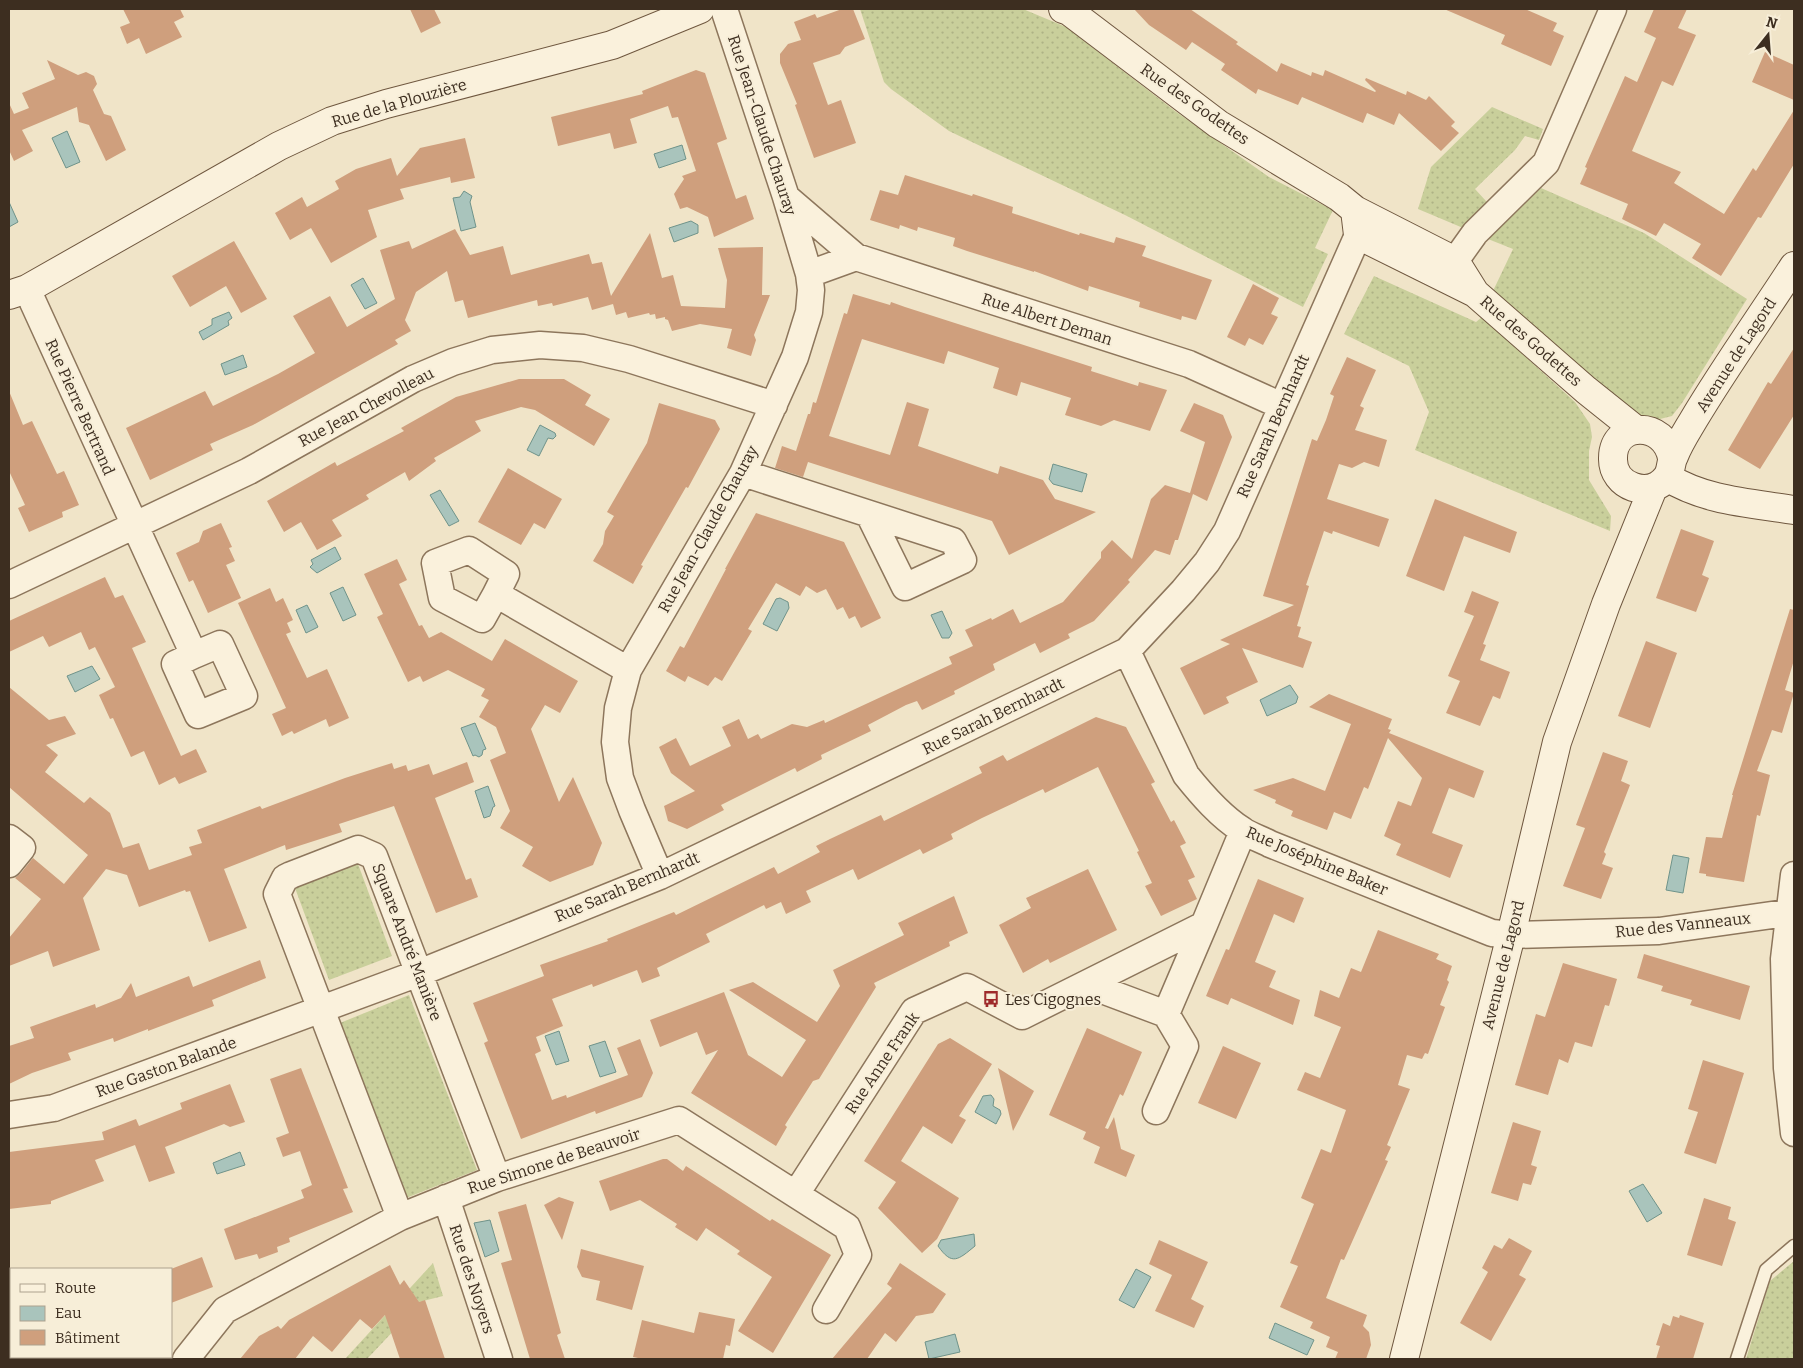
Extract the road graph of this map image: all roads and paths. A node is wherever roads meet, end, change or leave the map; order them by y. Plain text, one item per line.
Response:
1 (700, 9) edge
2 (724, 9) edge
3 (1063, 9) edge
4 (1608, 12) edge
5 (786, 197) junction
6 (1357, 222) junction
7 (856, 258) junction
8 (1455, 261) junction
9 (1794, 266) edge
10 (809, 274) junction
11 (18, 292) edge
12 (1475, 293) junction
13 (1586, 390) junction
14 (774, 406) junction
15 (1282, 406) junction
16 (1614, 448) junction
17 (1653, 462) junction
18 (743, 473) junction
19 (1794, 510) edge
20 (869, 514) dead end
21 (134, 526) junction
22 (9, 585) edge
23 (496, 594) dead end
24 (1128, 651) junction
25 (194, 655) dead end
26 (628, 670) junction
27 (1243, 831) junction
28 (9, 838) edge
29 (9, 864) edge
30 (1794, 875) edge
31 (660, 876) junction
32 (1792, 912) edge
33 (1204, 925) junction
34 (1511, 935) junction
35 (419, 972) junction
36 (1086, 984) junction
37 (321, 1010) junction
38 (1166, 1014) junction
39 (1156, 1111) dead end
40 (9, 1115) edge
41 (1794, 1133) edge
42 (497, 1178) junction
43 (796, 1194) junction
44 (446, 1198) junction
45 (400, 1217) junction
46 (1794, 1246) edge
47 (826, 1310) dead end
48 (186, 1359) edge
49 (499, 1359) edge
50 (1404, 1359) edge
51 (1737, 1359) edge

1 - 11 street, Rue de la Plouzière
2 - 5 street, Rue Jean-Claude Chauray
3 - 6 street, Rue des Godettes
4 - 8 street
5 - 7 street
5 - 10 street, Rue Jean-Claude Chauray
6 - 8 street
6 - 12 street
6 - 15 street, Rue Sarah Bernhardt
7 - 10 street
7 - 15 street, Rue Albert Deman
8 - 12 street
9 - 17 street, Avenue de Lagord
10 - 14 street, Rue Jean-Claude Chauray
11 - 21 street, Rue Pierre Bertrand
12 - 13 street, Rue des Godettes
13 - 16 street, Rue des Godettes
13 - 17 street, Rue des Godettes
14 - 18 street, Rue Jean-Claude Chauray
14 - 21 street, Rue Jean Chevolleau
15 - 24 street, Rue Sarah Bernhardt
16 - 17 street
16 - 17 street
17 - 19 street
17 - 34 street, Avenue de Lagord
18 - 20 street
18 - 26 street, Rue Jean-Claude Chauray
21 - 22 street, Rue Jean Chevolleau
21 - 25 street, Rue Pierre Bertrand
23 - 26 street
24 - 27 street, Rue Joséphine Baker
24 - 31 street, Rue Sarah Bernhardt
26 - 31 street, Rue Jean-Claude Chauray
27 - 33 street
27 - 34 street, Rue Joséphine Baker
28 - 29 street
30 - 32 street
31 - 35 street, Rue Sarah Bernhardt
32 - 34 street, Rue des Vanneaux
32 - 41 street
33 - 36 street, Rue Anne Frank
33 - 38 street
34 - 50 street, Avenue de Lagord
35 - 37 street, Rue Sarah Bernhardt
35 - 37 street, Square André Manière
35 - 42 street, Square André Manière
36 - 38 street
36 - 43 street, Rue Anne Frank
37 - 40 street, Rue Gaston Balande
37 - 45 street, Square André Manière
38 - 39 street
42 - 43 street, Rue Simone de Beauvoir
42 - 44 street, Rue Simone de Beauvoir
43 - 47 street, Rue Simone de Beauvoir
44 - 45 street, Rue Simone de Beauvoir
44 - 49 street, Rue des Noyers
45 - 48 street, Rue Simone de Beauvoir
46 - 51 lane

